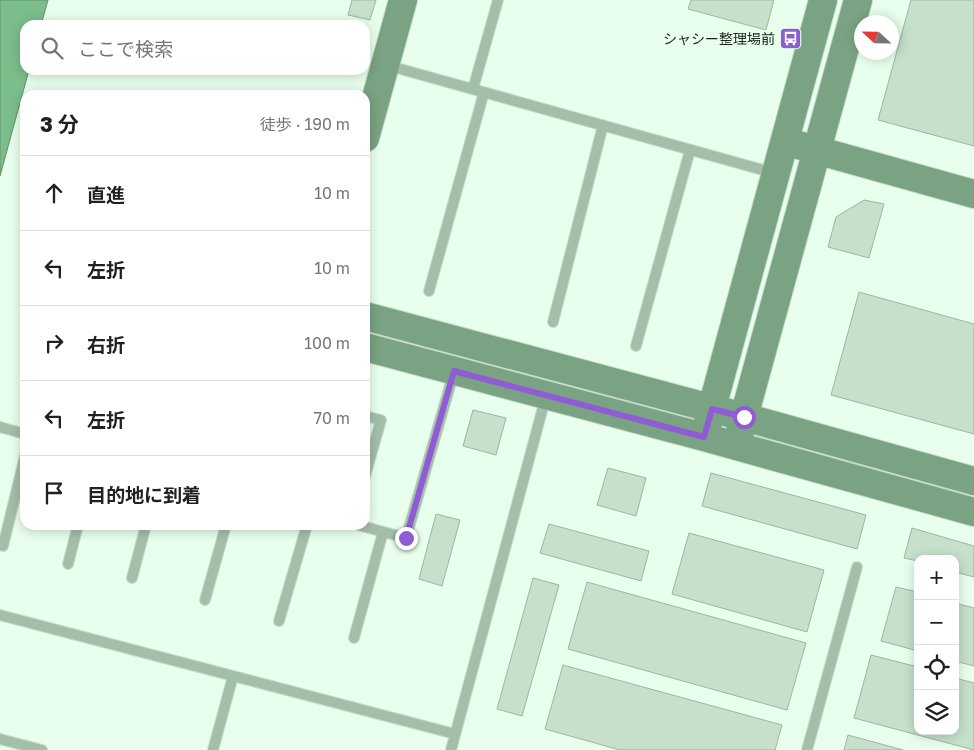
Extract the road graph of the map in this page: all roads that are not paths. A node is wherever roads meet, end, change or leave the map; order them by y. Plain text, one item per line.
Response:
1 (403, 0) edge
2 (498, 0) edge
3 (823, 0) edge
4 (858, 0) edge
5 (385, 64) junction
6 (473, 89) junction
7 (484, 92) junction
8 (370, 120) edge
9 (603, 126) junction
10 (785, 142) junction
11 (690, 150) junction
12 (816, 151) junction
13 (776, 174) junction
14 (974, 194) edge
15 (428, 291) dead end
16 (370, 317) edge
17 (553, 322) dead end
18 (636, 346) dead end
19 (370, 348) edge
20 (454, 371) junction
21 (547, 395) junction
22 (712, 409) junction
23 (370, 417) edge
24 (744, 417) junction
25 (0, 427) edge
26 (20, 433) edge
27 (704, 437) junction
28 (736, 446) junction
29 (370, 458) edge
30 (20, 476) edge
31 (974, 481) edge
32 (974, 512) edge
33 (370, 528) edge
34 (77, 530) edge
35 (145, 530) edge
36 (225, 530) edge
37 (306, 530) edge
38 (384, 532) junction
39 (3, 546) dead end
40 (68, 564) dead end
41 (857, 567) dead end
42 (132, 578) dead end
43 (205, 600) dead end
44 (0, 615) edge
45 (279, 621) dead end
46 (354, 638) dead end
47 (233, 676) junction
48 (455, 734) junction
49 (0, 739) edge
50 (42, 750) edge
51 (213, 750) edge
52 (451, 750) edge
53 (807, 750) edge

1 - 5 street
2 - 6 lane
3 - 10 street
4 - 12 street
5 - 6 lane
5 - 8 street
6 - 7 lane
7 - 9 lane
7 - 15 lane
9 - 11 lane
9 - 17 lane
10 - 12 street
10 - 13 street
11 - 13 lane
11 - 18 lane
12 - 14 street
12 - 24 street
13 - 22 street
16 - 22 street
19 - 20 street
20 - 21 street
20 - 38 lane
21 - 27 street
21 - 48 lane
22 - 24 street
22 - 27 street
23 - 29 lane
24 - 28 street
24 - 31 street
25 - 26 lane
27 - 28 street
28 - 32 street
30 - 39 lane
33 - 38 lane
34 - 40 lane
35 - 42 lane
36 - 43 lane
37 - 45 lane
38 - 46 lane
41 - 53 lane
44 - 47 lane
47 - 48 lane
47 - 51 lane
48 - 52 lane
49 - 50 lane

